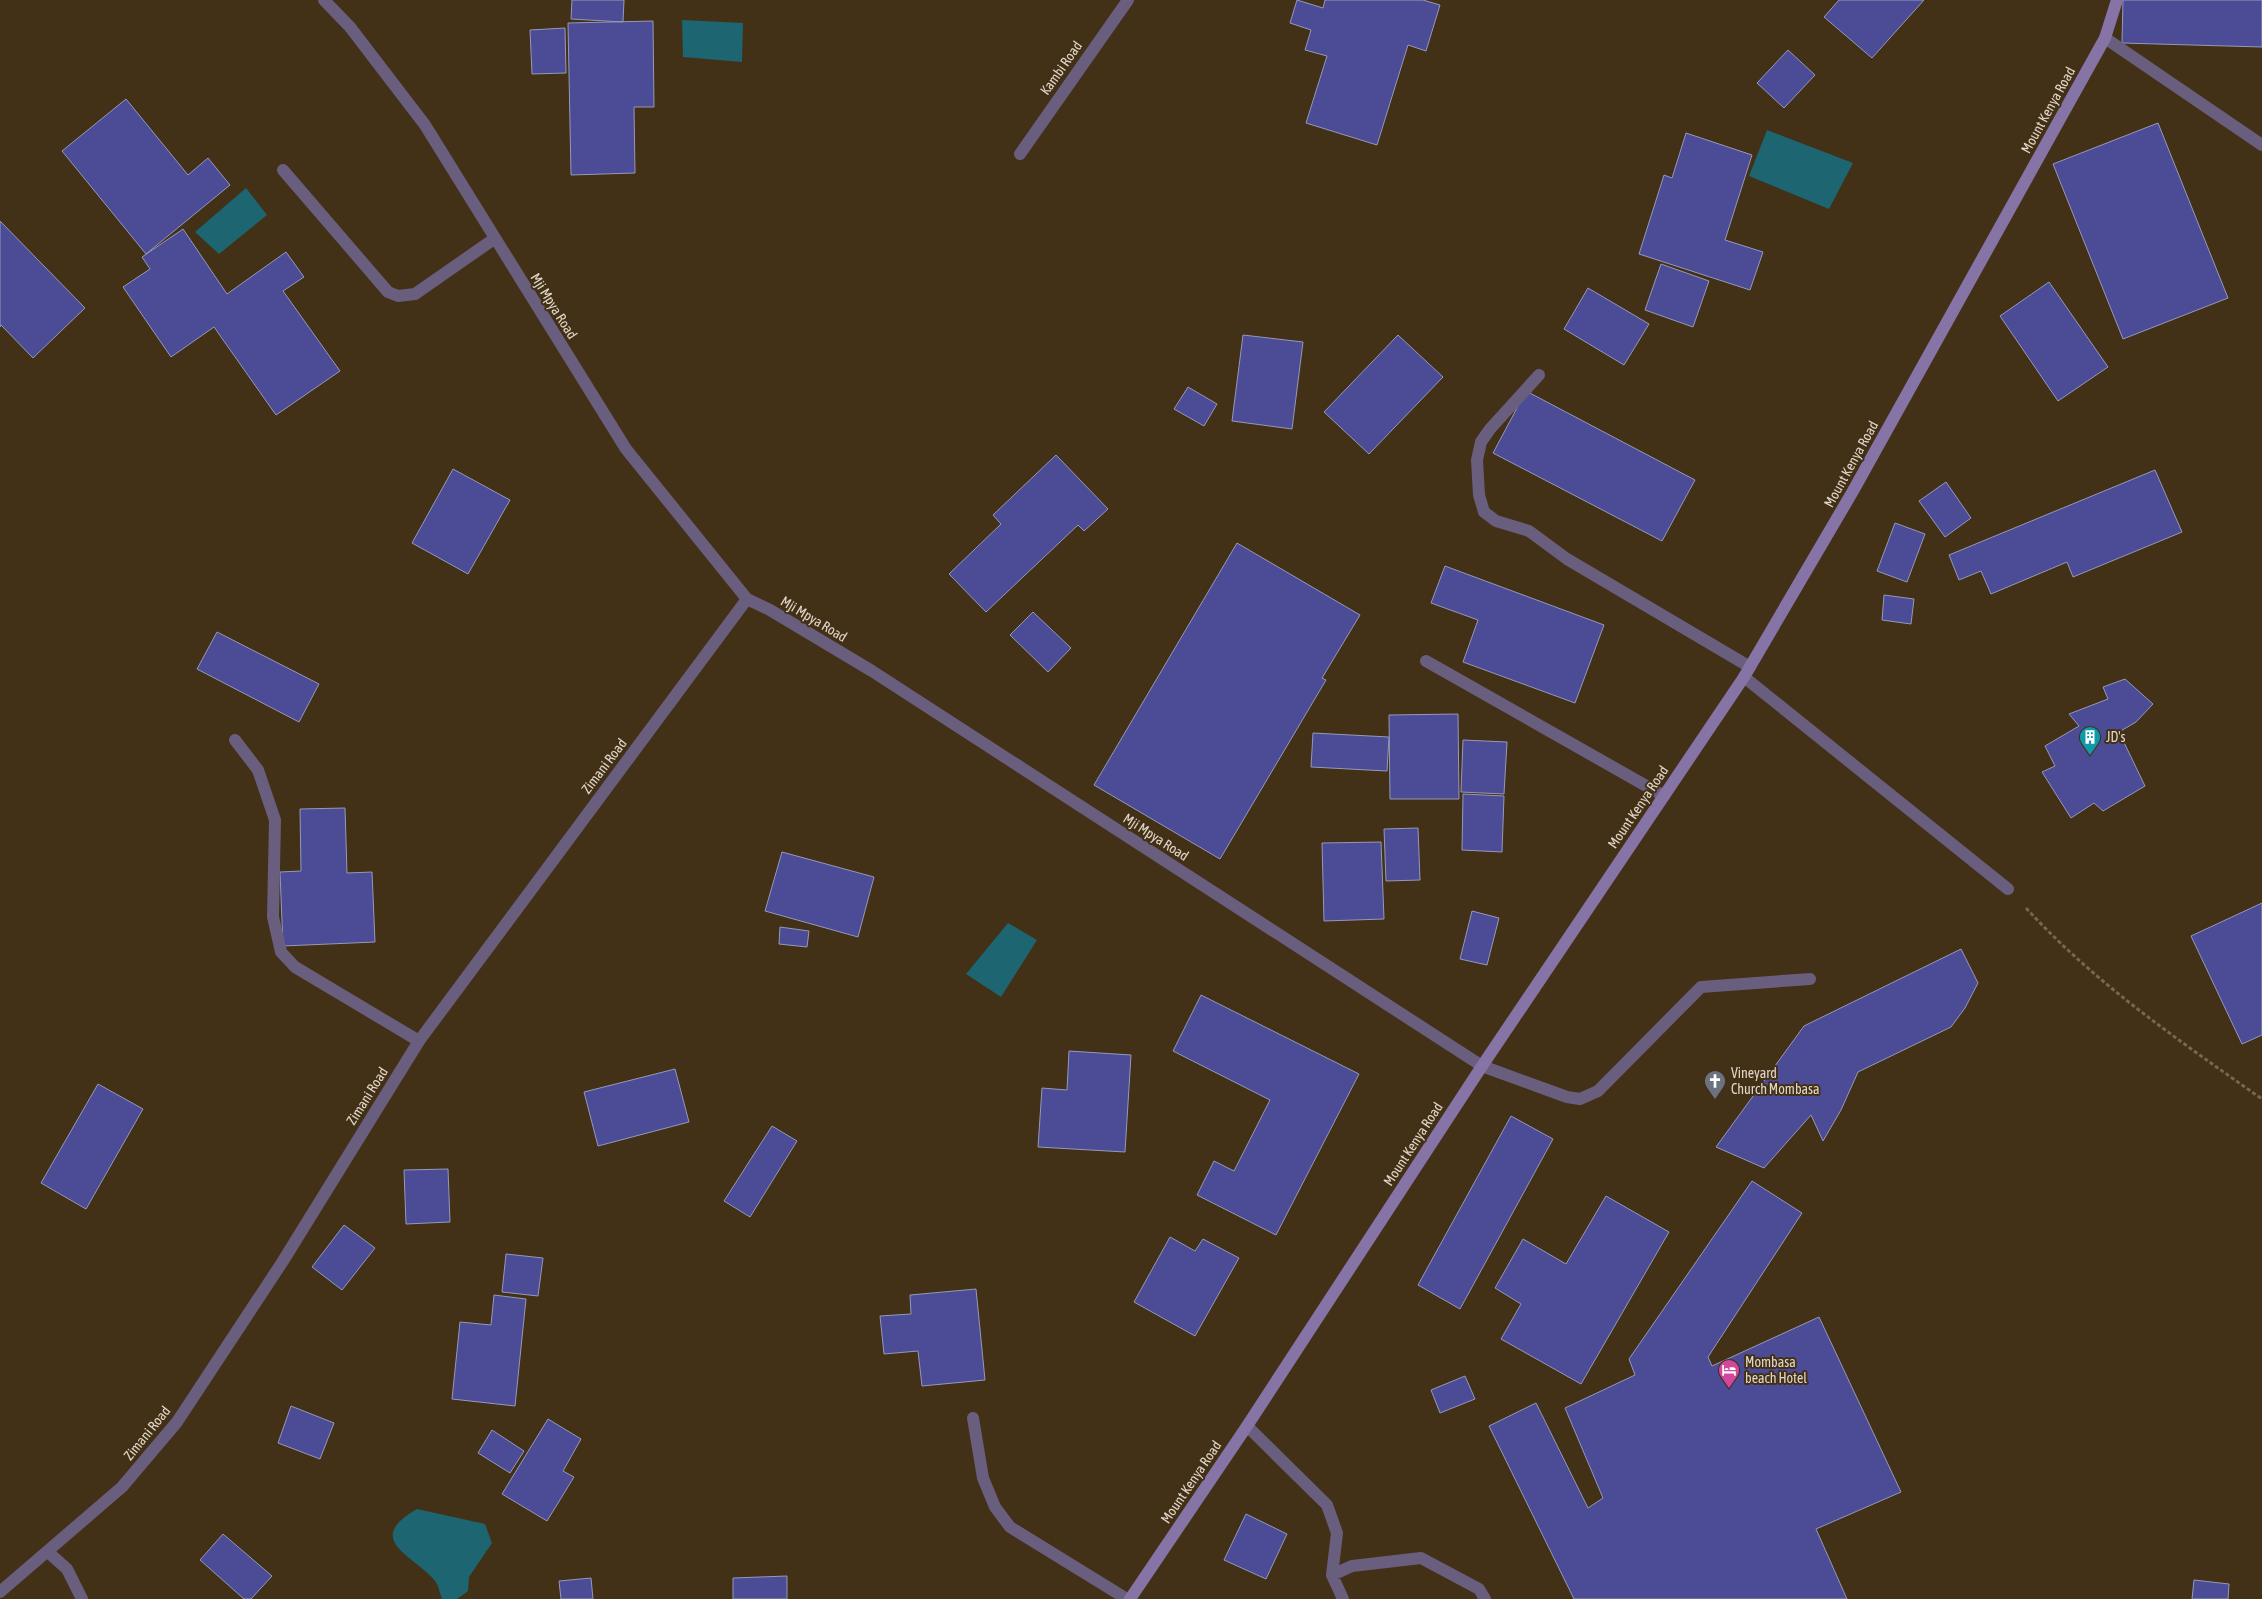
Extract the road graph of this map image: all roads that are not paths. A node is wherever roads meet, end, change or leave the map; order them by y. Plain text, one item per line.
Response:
1 (324, 0) edge
2 (1128, 0) edge
3 (2117, 0) edge
4 (2105, 38) junction
5 (2262, 145) edge
6 (1020, 154) dead end
7 (283, 170) dead end
8 (494, 239) junction
9 (1540, 375) dead end
10 (747, 599) junction
11 (1426, 661) dead end
12 (1747, 672) junction
13 (235, 740) dead end
14 (1664, 796) junction
15 (2008, 889) road end
16 (1810, 979) dead end
17 (419, 1041) junction
18 (1482, 1066) junction
19 (973, 1418) dead end
20 (1247, 1426) junction
21 (48, 1552) junction
22 (1332, 1575) junction
23 (0, 1592) edge
24 (82, 1599) edge
25 (1128, 1599) edge
26 (1343, 1599) edge
27 (1485, 1599) edge

1 - 8 street, Mji Mpya Road
2 - 6 street, Kambi Road
3 - 4 main road, Mount Kenya Road
4 - 5 street
4 - 12 main road, Mount Kenya Road
7 - 8 street
8 - 10 street, Mji Mpya Road
9 - 12 street
10 - 17 street, Zimani Road
10 - 18 street, Mji Mpya Road
11 - 14 street
12 - 14 main road, Mount Kenya Road
12 - 15 street
13 - 17 street
14 - 18 main road, Mount Kenya Road
16 - 18 street, Mji Mpya Road
17 - 21 street, Zimani Road
18 - 20 main road, Mount Kenya Road
19 - 25 street
20 - 22 street
20 - 25 main road, Mount Kenya Road
21 - 23 street, Zimani Road
21 - 24 street
22 - 26 street
22 - 27 street

